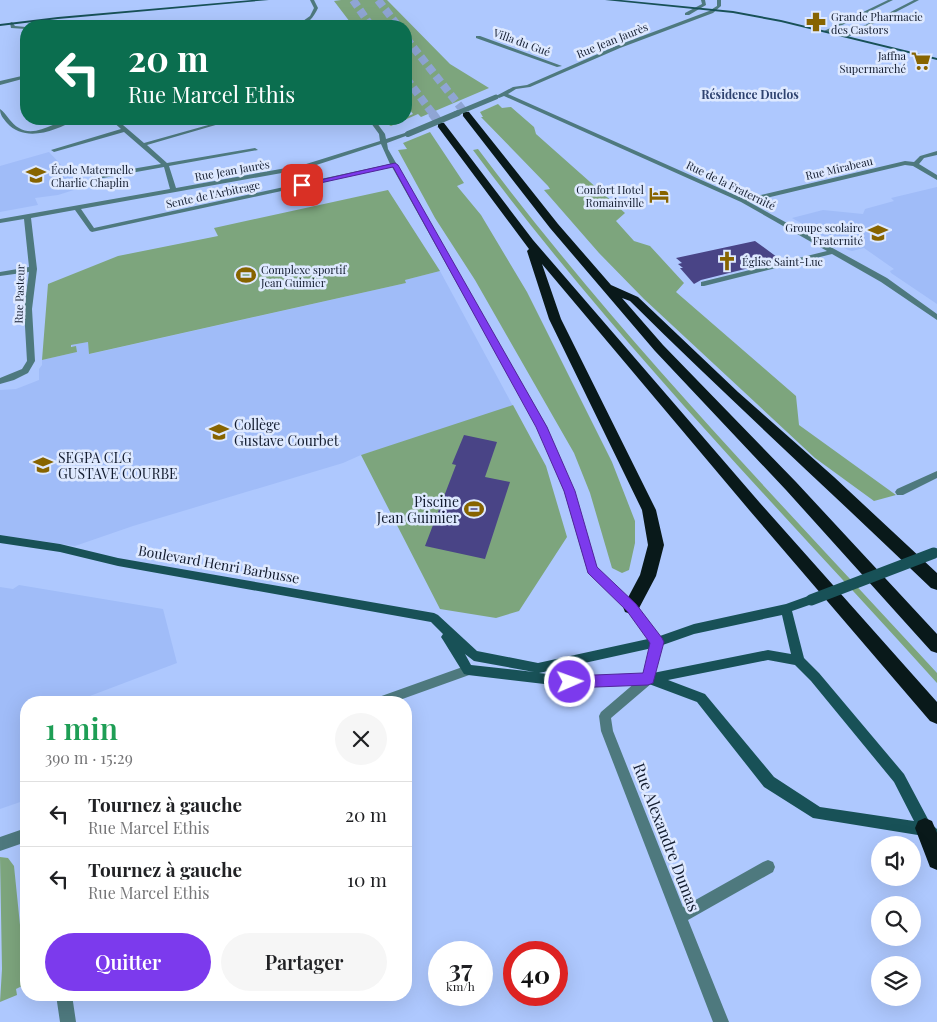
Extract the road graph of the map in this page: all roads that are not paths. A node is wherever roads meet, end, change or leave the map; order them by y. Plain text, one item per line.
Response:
1 (267, 0) edge
2 (312, 0) edge
3 (608, 0) edge
4 (644, 0) edge
5 (704, 0) edge
6 (719, 0) edge
7 (891, 0) edge
8 (917, 0) edge
9 (700, 7) junction
10 (716, 9) junction
11 (45, 20) edge
12 (307, 20) edge
13 (20, 22) edge
14 (12, 23) junction
15 (0, 25) edge
16 (20, 28) edge
17 (826, 31) junction
18 (846, 36) junction
19 (478, 37) dead end
20 (937, 59) edge
21 (559, 66) junction
22 (20, 78) edge
23 (0, 83) edge
24 (515, 88) junction
25 (504, 94) junction
26 (0, 111) edge
27 (466, 114) tunnel mouth
28 (55, 125) edge
29 (120, 125) edge
30 (210, 125) edge
31 (376, 125) edge
32 (441, 125) tunnel mouth
33 (125, 130) junction
34 (383, 141) junction
35 (142, 145) junction
36 (54, 150) dead end
37 (255, 150) dead end
38 (937, 153) edge
39 (915, 164) junction
40 (166, 165) junction
41 (395, 165) junction
42 (937, 178) edge
43 (94, 179) dead end
44 (174, 190) junction
45 (743, 200) junction
46 (77, 207) junction
47 (26, 216) junction
48 (0, 221) edge
49 (529, 242) junction
50 (834, 251) junction
51 (33, 269) junction
52 (0, 274) edge
53 (704, 284) dead end
54 (606, 287) junction
55 (937, 318) edge
56 (0, 381) edge
57 (937, 474) edge
58 (900, 492) dead end
59 (0, 539) edge
60 (936, 552) edge
61 (937, 583) edge
62 (631, 607) junction
63 (786, 609) junction
64 (434, 618) junction
65 (657, 642) junction
66 (937, 646) edge
67 (799, 661) junction
68 (468, 670) junction
69 (648, 679) junction
70 (396, 696) edge
71 (937, 715) edge
72 (933, 833) edge
73 (20, 836) edge
74 (0, 844) edge
75 (937, 860) edge
76 (768, 867) dead end
77 (679, 917) junction
78 (65, 1001) edge
79 (68, 1022) edge
80 (721, 1022) edge

1 - 11 street
2 - 12 street
3 - 9 street
4 - 9 street
5 - 9 street
6 - 10 street
7 - 17 street
8 - 18 street
9 - 10 street
9 - 21 street, Rue Jean Jaurès
10 - 17 street
10 - 24 street, Rue Jean Jaurès
13 - 14 street
14 - 15 street
14 - 16 street
17 - 18 street
18 - 20 street
19 - 21 street, Villa du Gué
21 - 24 street, Rue Jean Jaurès
22 - 23 street
24 - 25 street, Rue Jean Jaurès
25 - 34 street, Rue Jean Jaurès, bridge
25 - 45 street, Rue de la Fraternité
26 - 28 street
27 - 54 highway
29 - 33 street
30 - 35 street
31 - 34 street
32 - 49 highway
33 - 35 street
33 - 36 street
34 - 41 street
34 - 44 street, Rue Jean Jaurès
35 - 40 street
37 - 40 street
38 - 39 street, Rue Mirabeau
39 - 42 street
39 - 45 street, Rue Mirabeau
40 - 43 street
40 - 44 street
41 - 46 street, Sente de l'Arbitrage
41 - 62 street
44 - 46 street, Rue Jean Jaurès
45 - 50 street, Rue de la Fraternité
46 - 47 street, Rue Jean Jaurès
47 - 48 street, Rue Jean Jaurès
47 - 51 street, Rue Pasteur
49 - 62 highway
49 - 71 highway
50 - 53 street
50 - 55 street, Rue de la Fraternité
51 - 52 street
51 - 56 street, Rue Pasteur
54 - 61 highway
54 - 66 highway
57 - 58 street
59 - 64 street, Boulevard Henri Barbusse
60 - 63 street, bridge
62 - 65 street
63 - 65 street
63 - 67 street
64 - 65 street
64 - 68 street
65 - 69 street
67 - 69 street
67 - 72 street
68 - 69 street
68 - 70 street
69 - 72 street
69 - 77 street, Rue Alexandre Dumas
72 - 75 highway
73 - 74 street
76 - 77 street
77 - 80 street, Rue Alexandre Dumas
78 - 79 street

